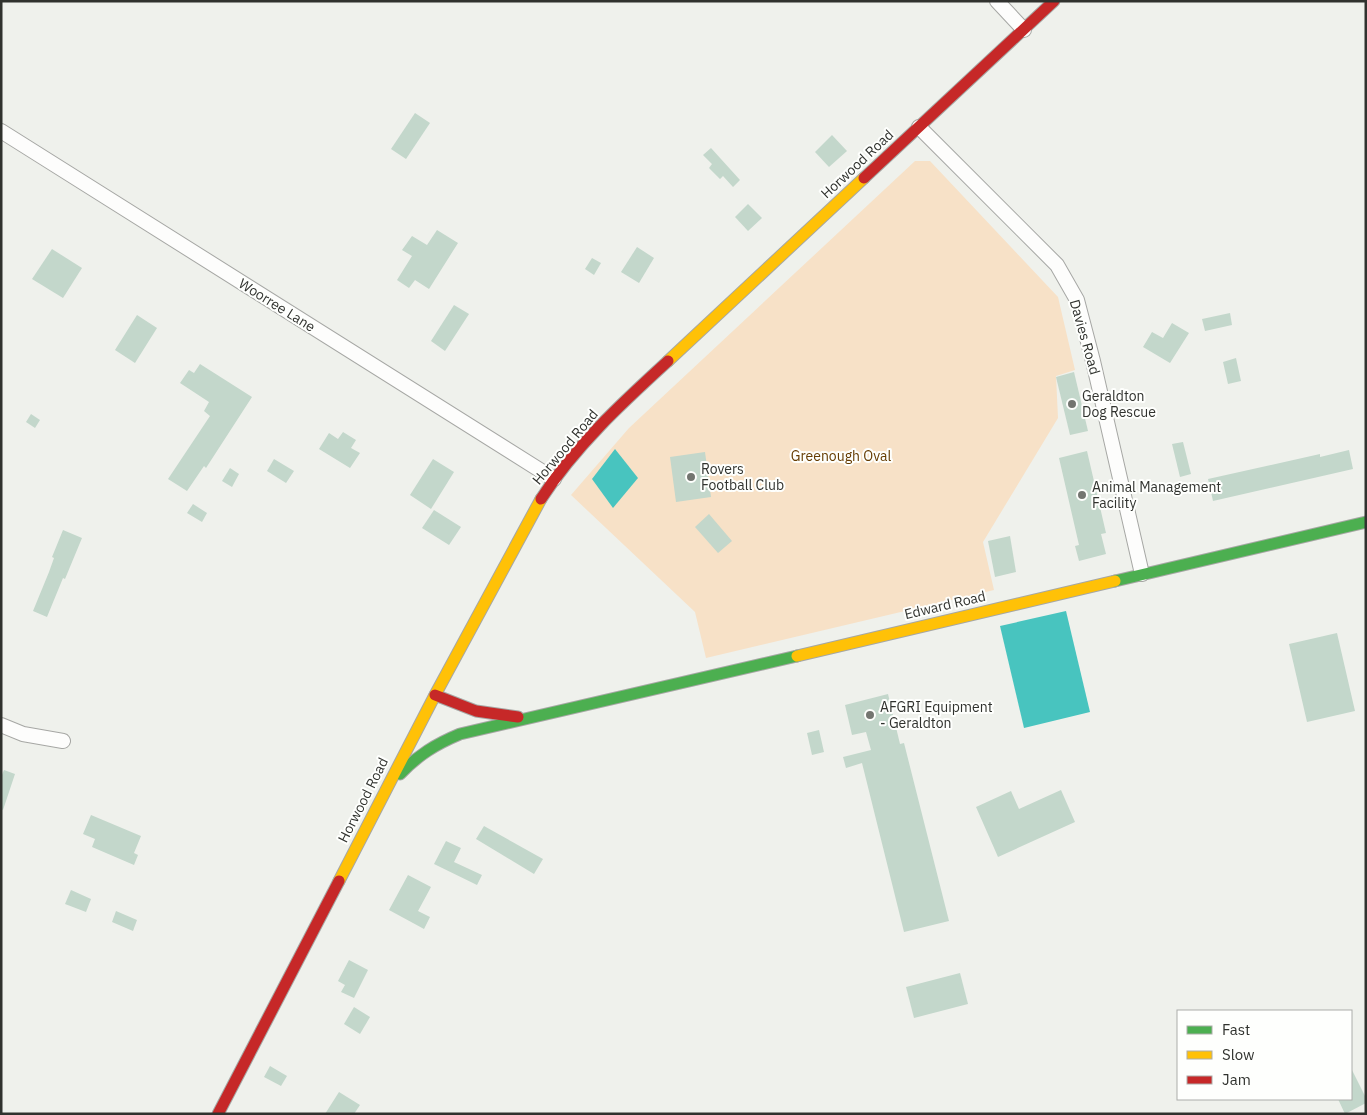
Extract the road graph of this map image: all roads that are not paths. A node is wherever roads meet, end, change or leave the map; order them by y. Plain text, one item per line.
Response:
1 (997, 1) edge
2 (1054, 1) edge
3 (1024, 30) junction
4 (919, 127) junction
5 (2, 132) edge
6 (554, 479) junction
7 (1366, 522) edge
8 (1142, 574) junction
9 (435, 695) junction
10 (531, 718) junction
11 (1, 725) edge
12 (63, 741) dead end
13 (380, 800) junction
14 (218, 1114) edge

1 - 3 street
2 - 3 main road, Horwood Road
3 - 4 main road, Horwood Road
4 - 6 main road, Horwood Road
4 - 8 street, Davies Road
5 - 6 street, Woorree Lane
6 - 9 main road, Horwood Road
7 - 8 main road, Edward Road
8 - 10 main road, Edward Road
9 - 10 main road, Edward Road
9 - 13 main road, Horwood Road
10 - 13 main road, Edward Road
11 - 12 street
13 - 14 main road, Horwood Road

